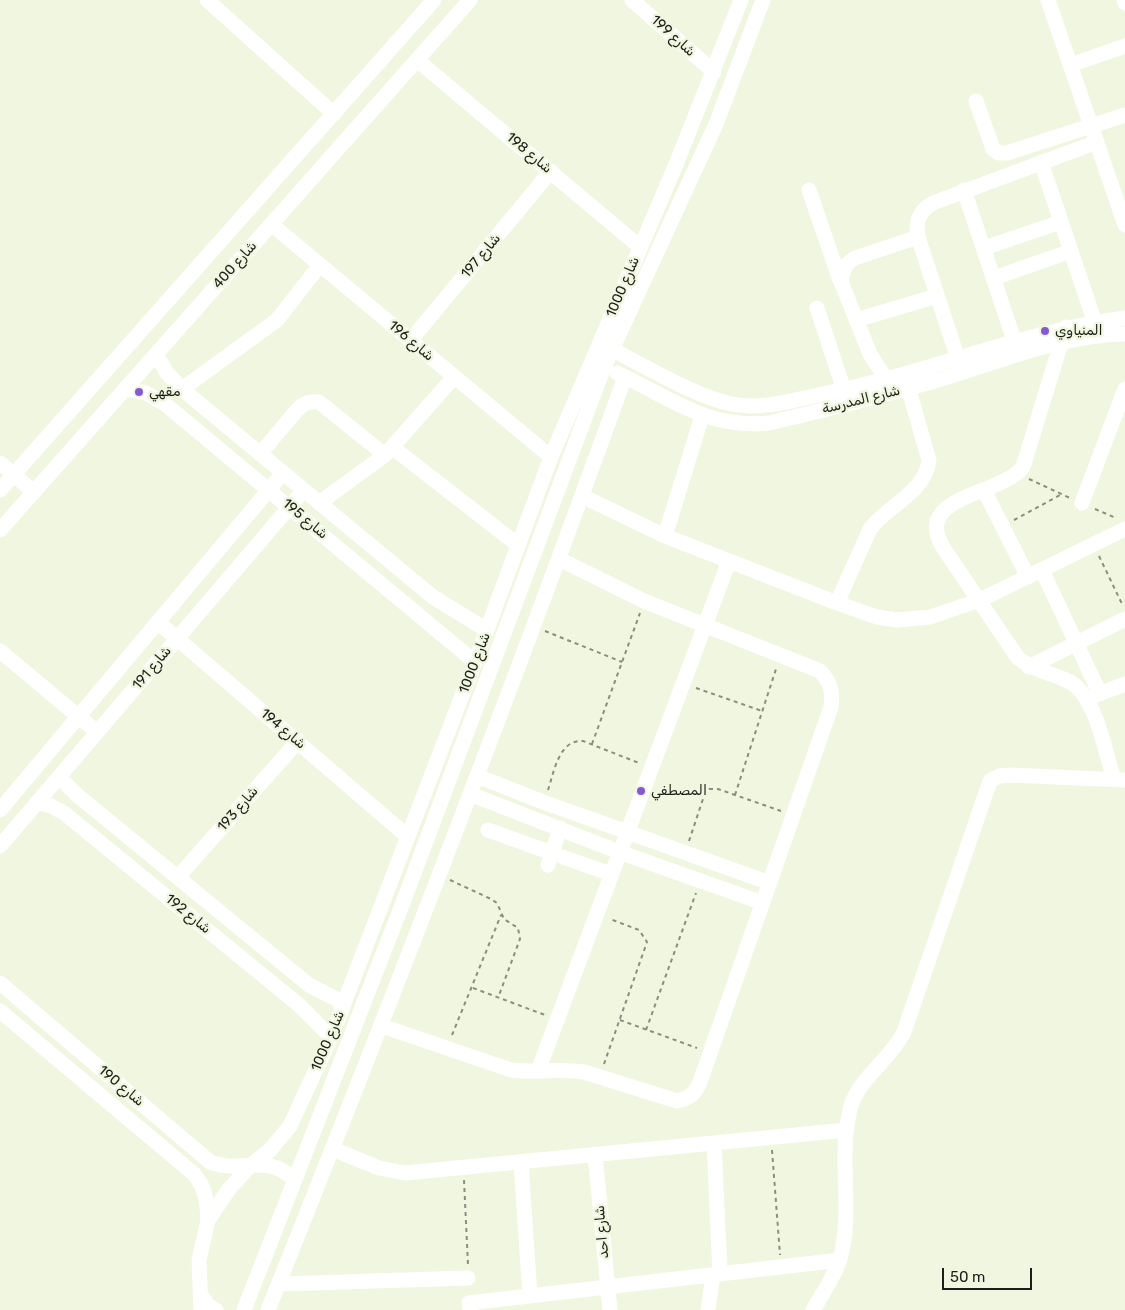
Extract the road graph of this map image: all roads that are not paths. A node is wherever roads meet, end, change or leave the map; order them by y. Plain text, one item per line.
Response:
1 (207, 0) edge
2 (434, 0) edge
3 (470, 0) edge
4 (632, 0) edge
5 (741, 0) edge
6 (763, 0) edge
7 (1048, 0) edge
8 (1125, 46) edge
9 (417, 60) junction
10 (1070, 65) junction
11 (714, 72) junction
12 (976, 101) dead end
13 (334, 114) junction
14 (1125, 115) edge
15 (1091, 126) junction
16 (1097, 142) junction
17 (1041, 162) junction
18 (551, 171) junction
19 (1118, 183) edge
20 (809, 190) dead end
21 (964, 190) junction
22 (1061, 222) junction
23 (271, 224) junction
24 (1125, 225) edge
25 (918, 238) junction
26 (640, 247) junction
27 (984, 248) junction
28 (1071, 251) junction
29 (320, 265) junction
30 (994, 278) junction
31 (842, 284) junction
32 (937, 296) junction
33 (817, 308) dead end
34 (1125, 318) edge
35 (856, 320) junction
36 (1066, 327) junction
37 (1096, 329) junction
38 (1125, 334) edge
39 (410, 341) junction
40 (1061, 342) junction
41 (611, 349) junction
42 (1017, 349) junction
43 (156, 354) junction
44 (961, 366) junction
45 (604, 367) junction
46 (625, 376) junction
47 (454, 377) junction
48 (885, 380) junction
49 (902, 385) junction
50 (127, 389) junction
51 (182, 389) junction
52 (1125, 389) edge
53 (844, 390) junction
54 (702, 416) junction
55 (1118, 427) edge
56 (388, 451) junction
57 (260, 454) junction
58 (551, 457) junction
59 (0, 463) edge
60 (283, 473) junction
61 (14, 474) junction
62 (0, 490) edge
63 (269, 490) junction
64 (304, 490) junction
65 (984, 490) junction
66 (34, 492) junction
67 (582, 496) junction
68 (319, 502) junction
69 (1082, 503) dead end
70 (290, 507) junction
71 (3, 520) edge
72 (1125, 529) edge
73 (665, 536) junction
74 (518, 545) junction
75 (559, 559) junction
76 (729, 561) junction
77 (1035, 573) junction
78 (980, 600) junction
79 (837, 603) junction
80 (1125, 619) edge
81 (159, 623) junction
82 (704, 624) junction
83 (488, 630) junction
84 (177, 638) junction
85 (1076, 644) junction
86 (136, 650) junction
87 (0, 651) edge
88 (476, 662) junction
89 (155, 664) junction
90 (1029, 667) junction
91 (1125, 684) edge
92 (1094, 696) junction
93 (79, 717) junction
94 (97, 732) junction
95 (298, 741) junction
96 (477, 776) junction
97 (59, 777) junction
98 (1119, 779) edge
99 (470, 794) junction
100 (37, 802) junction
101 (543, 802) junction
102 (0, 810) edge
103 (536, 820) junction
104 (560, 828) junction
105 (488, 830) dead end
106 (626, 832) junction
107 (407, 836) junction
108 (0, 846) edge
109 (619, 852) junction
110 (554, 858) junction
111 (611, 874) junction
112 (178, 877) junction
113 (770, 883) junction
114 (763, 903) junction
115 (0, 983) edge
116 (344, 1003) junction
117 (2, 1018) edge
118 (382, 1026) junction
119 (331, 1037) junction
120 (82, 1052) junction
121 (69, 1069) junction
122 (538, 1071) junction
123 (847, 1130) junction
124 (714, 1143) junction
125 (333, 1150) junction
126 (595, 1154) junction
127 (521, 1162) junction
128 (251, 1165) junction
129 (295, 1180) junction
130 (208, 1220) junction
131 (840, 1260) junction
132 (717, 1274) junction
133 (468, 1278) road end
134 (279, 1284) junction
135 (607, 1287) junction
136 (530, 1296) junction
137 (201, 1302) edge
138 (216, 1310) edge
139 (244, 1310) edge
140 (268, 1310) edge
141 (470, 1310) edge
142 (610, 1310) edge
143 (708, 1310) edge
144 (813, 1310) edge

1 - 13 street
2 - 13 street, شارع 400
3 - 9 street, شارع 400
4 - 11 street, شارع 199
5 - 11 street, شارع 1000
6 - 41 street, شارع 1000
7 - 10 street
8 - 10 street
9 - 18 street, شارع 198
9 - 23 street, شارع 400
10 - 15 street
11 - 26 street, شارع 1000
12 - 15 street
13 - 61 street, شارع 400
14 - 15 street
15 - 16 street
16 - 17 street
16 - 19 street
17 - 21 street
17 - 22 street
18 - 26 street, شارع 198
18 - 39 street, شارع 197
19 - 24 street
20 - 31 street
21 - 25 street
21 - 27 street
22 - 27 street
22 - 28 street
23 - 29 street, شارع 196
23 - 43 street, شارع 400
25 - 31 street
25 - 32 street
26 - 58 street, شارع 1000
27 - 30 street
28 - 30 street
28 - 37 street
29 - 39 street, شارع 196
29 - 51 street
30 - 42 street
31 - 35 street
32 - 35 street
32 - 44 street
33 - 53 street
34 - 37 street, شارع المدرسة
35 - 48 street
36 - 37 street, شارع المدرسة
36 - 40 street
36 - 42 street, شارع المدرسة
37 - 38 street, شارع المدرسة
37 - 40 street, شارع المدرسة
39 - 47 street, شارع 196
40 - 42 street, شارع المدرسة
40 - 65 street
41 - 45 street, شارع 1000
41 - 53 street, شارع المدرسة
42 - 44 street, شارع المدرسة
43 - 50 street, شارع 400
43 - 51 street, شارع 195
44 - 49 street, شارع المدرسة
45 - 46 street, شارع المدرسة
45 - 129 street, شارع 1000
46 - 54 street, شارع المدرسة
46 - 67 street
47 - 56 street
47 - 58 street, شارع 196
48 - 49 street, شارع المدرسة
48 - 53 street, شارع المدرسة
49 - 54 street, شارع المدرسة
49 - 79 street
50 - 63 street, شارع 195
50 - 66 street, شارع 400
51 - 57 street, شارع 195
52 - 55 street
54 - 73 street
55 - 69 street
56 - 57 street
56 - 68 street
56 - 74 street
57 - 60 street, شارع 195
58 - 74 street, شارع 1000
59 - 61 street
60 - 63 street, شارع 191
60 - 64 street, شارع 195
61 - 62 street, شارع 400
61 - 66 street
63 - 70 street, شارع 195
63 - 81 street, شارع 191
64 - 68 street, شارع 195
64 - 70 street, شارع 191
65 - 77 street
65 - 78 street
66 - 71 street, شارع 400
67 - 73 street
67 - 75 street
68 - 83 street, شارع 195
70 - 84 street, شارع 191
70 - 88 street, شارع 195
72 - 77 street
73 - 76 street
74 - 83 street, شارع 1000
75 - 82 street
75 - 96 street
76 - 79 street
76 - 82 street
77 - 78 street
77 - 85 street
78 - 79 street
78 - 90 street
80 - 85 street
81 - 84 street, شارع 194
81 - 86 street, شارع 191
82 - 106 street
82 - 113 street
83 - 88 street, شارع 1000
84 - 89 street, شارع 191
84 - 95 street, شارع 194
85 - 90 street
85 - 92 street
86 - 89 street
86 - 93 street, شارع 191
87 - 93 street
88 - 107 street, شارع 1000
89 - 94 street, شارع 191
90 - 92 street
91 - 92 street
92 - 98 street
93 - 94 street
93 - 102 street, شارع 191
94 - 97 street, شارع 191
95 - 107 street, شارع 194
95 - 112 street, شارع 193
96 - 99 street
96 - 101 street
97 - 100 street, شارع 191
97 - 112 street, شارع 192
98 - 123 street
99 - 103 street
99 - 118 street
100 - 108 street, شارع 191
100 - 119 street, شارع 192
101 - 103 street
101 - 106 street
103 - 104 street
104 - 109 street
104 - 110 street
105 - 110 street
106 - 109 street
106 - 113 street
107 - 116 street, شارع 1000
109 - 111 street
109 - 114 street
110 - 111 street
111 - 122 street
112 - 116 street, شارع 192
113 - 114 street
114 - 122 street
115 - 120 street, شارع 190
116 - 119 street, شارع 1000
117 - 121 street, شارع 190
118 - 122 street
118 - 125 street
119 - 128 street, شارع 1000
120 - 121 street
120 - 128 street, شارع 190
121 - 130 street, شارع 190
123 - 124 street
123 - 131 street
124 - 126 street
124 - 132 street
125 - 127 street
125 - 134 street
126 - 127 street
126 - 135 street, شارع احد
127 - 136 street
128 - 129 street, شارع 190
128 - 130 street, شارع 1000
129 - 139 street, شارع 1000
130 - 137 street, شارع 1000
131 - 132 street
131 - 144 street
132 - 135 street
132 - 143 street
133 - 134 street
134 - 140 street
135 - 136 street
135 - 142 street, شارع احد
136 - 141 street
137 - 138 street

